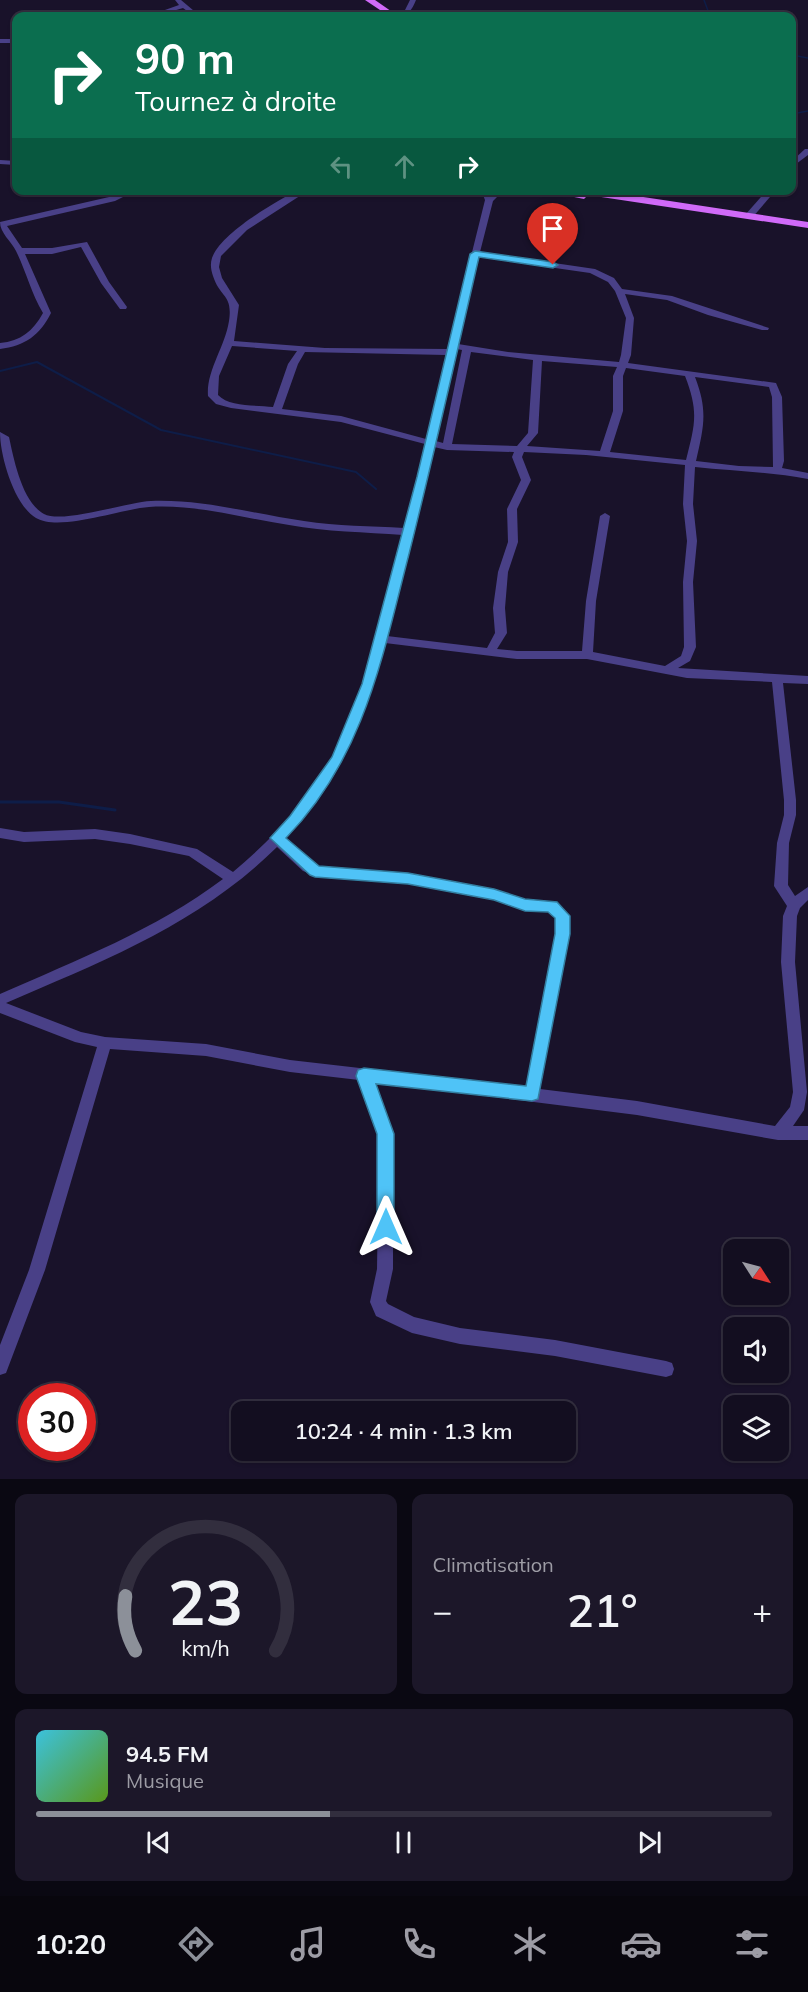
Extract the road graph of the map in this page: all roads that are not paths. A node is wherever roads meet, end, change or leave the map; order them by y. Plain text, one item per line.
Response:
1 (369, 0) edge
2 (182, 2) edge
3 (160, 12) edge
4 (388, 12) edge
5 (808, 151) edge
6 (796, 162) edge
7 (118, 195) edge
8 (294, 195) edge
9 (487, 195) edge
10 (580, 195) edge
11 (635, 195) edge
12 (768, 195) edge
13 (665, 204) junction
14 (749, 216) junction
15 (1, 224) edge
16 (808, 225) edge
17 (20, 251) junction
18 (475, 254) junction
19 (619, 291) junction
20 (123, 307) dead end
21 (765, 327) dead end
22 (229, 343) junction
23 (0, 346) edge
24 (303, 349) junction
25 (452, 349) junction
26 (467, 349) junction
27 (538, 358) junction
28 (623, 365) junction
29 (689, 375) junction
30 (276, 411) junction
31 (0, 435) edge
32 (430, 444) junction
33 (447, 447) junction
34 (520, 449) junction
35 (604, 454) junction
36 (690, 463) junction
37 (777, 470) junction
38 (808, 476) edge
39 (605, 516) dead end
40 (409, 532) junction
41 (381, 639) junction
42 (490, 652) junction
43 (587, 655) junction
44 (667, 670) junction
45 (777, 678) junction
46 (808, 680) edge
47 (0, 833) edge
48 (277, 838) junction
49 (232, 879) junction
50 (808, 892) edge
51 (794, 905) junction
52 (7, 993) edge
53 (0, 1000) edge
54 (0, 1007) edge
55 (105, 1043) junction
56 (364, 1076) junction
57 (532, 1094) junction
58 (778, 1133) junction
59 (808, 1133) edge
60 (0, 1367) edge
61 (666, 1369) dead end

1 - 4 main road
2 - 3 street
5 - 6 street
7 - 15 street
8 - 22 street
9 - 18 street
10 - 13 main road
11 - 13 main road
12 - 14 street
13 - 14 main road
14 - 16 main road
15 - 17 street
17 - 20 street
17 - 23 street
18 - 19 street
18 - 25 street
19 - 21 street
19 - 28 street
22 - 24 street
22 - 30 street
24 - 25 street
24 - 30 street
25 - 26 street
25 - 32 street
26 - 27 street
26 - 33 street
27 - 28 street
27 - 34 street
28 - 29 street
28 - 35 street
29 - 36 street
29 - 37 street
30 - 32 street
31 - 40 street
32 - 33 street
32 - 40 street
33 - 34 street
34 - 35 street
34 - 42 street
35 - 36 street
36 - 37 street
36 - 44 street
37 - 38 street
39 - 43 street
40 - 41 street
41 - 42 street
41 - 48 street
42 - 43 street
43 - 44 street
44 - 45 street
45 - 46 street
45 - 51 street
47 - 49 street
48 - 49 street
48 - 57 street
49 - 52 street
50 - 51 street
51 - 58 street
52 - 53 street
54 - 55 street
55 - 56 street
55 - 60 street
56 - 57 street
56 - 61 street
57 - 58 street
58 - 59 street

